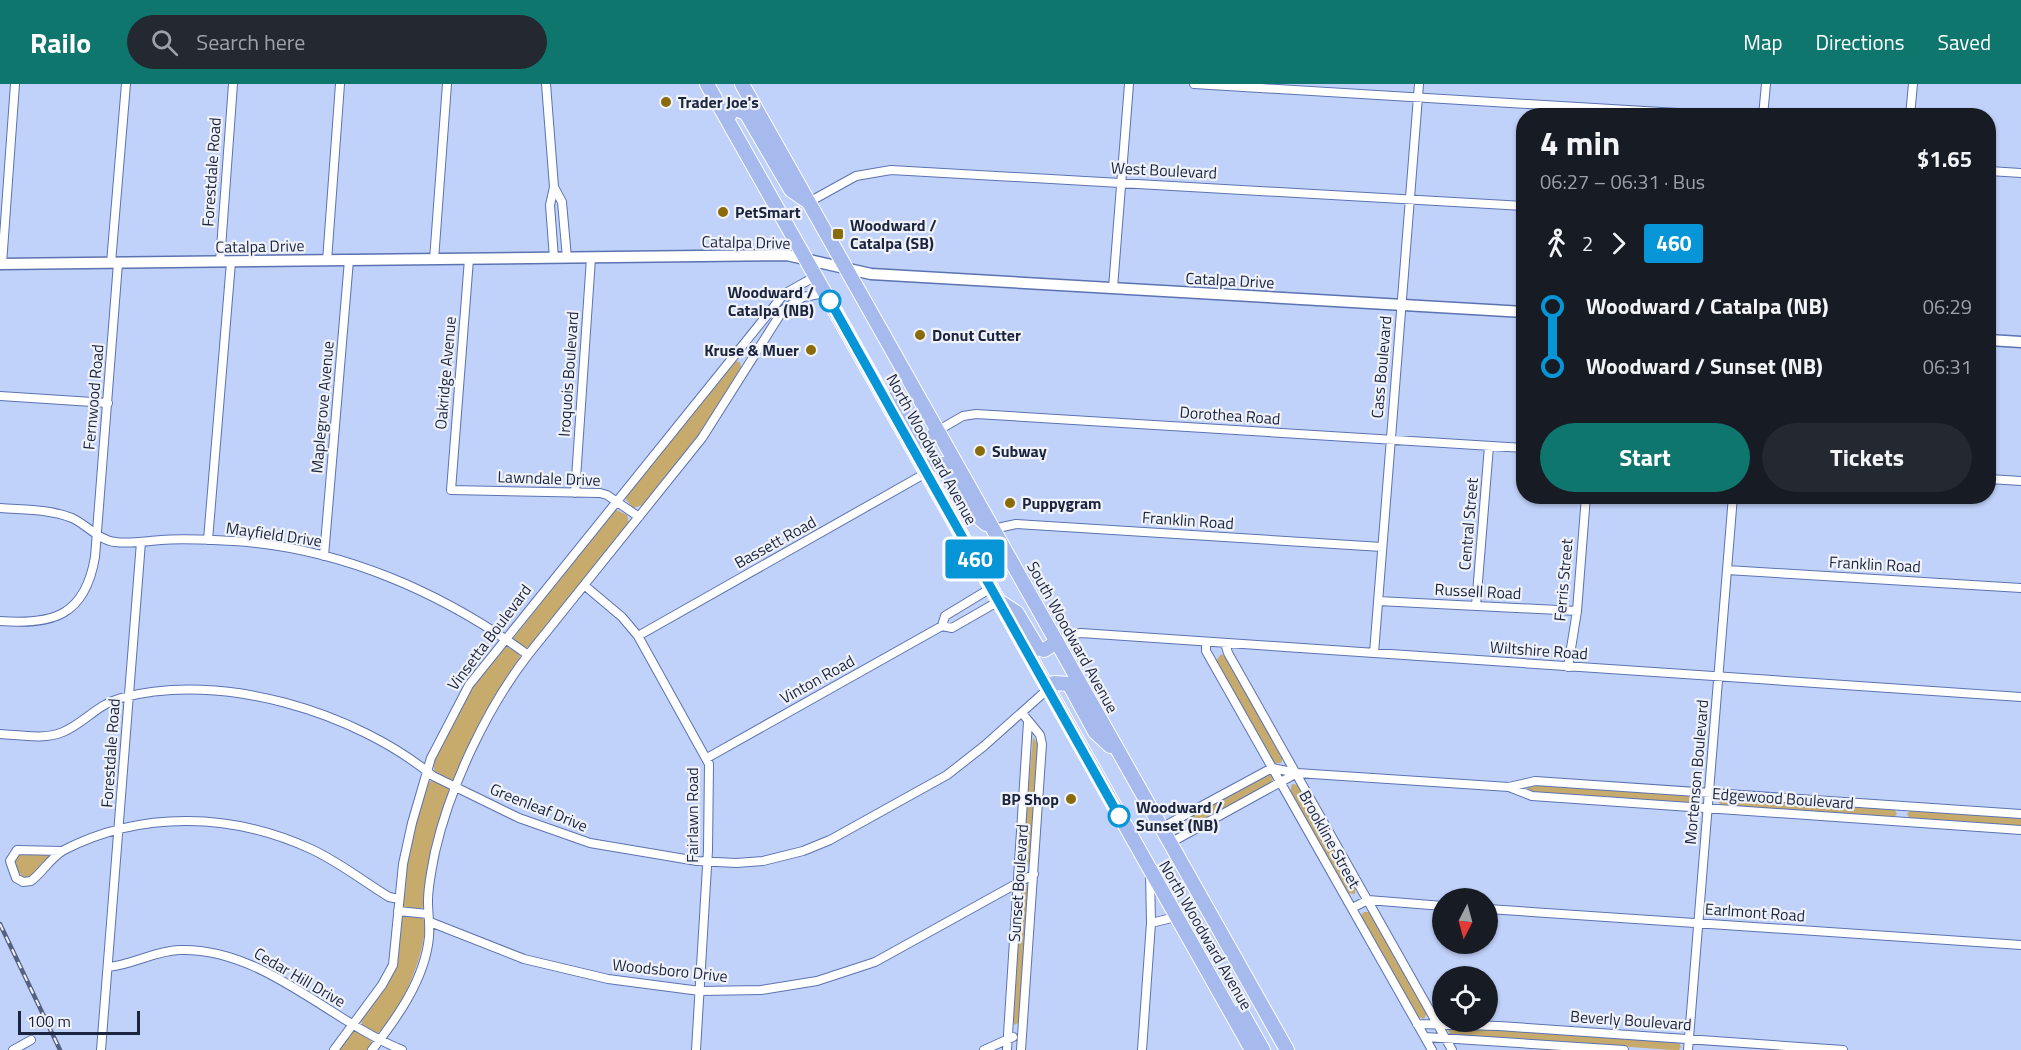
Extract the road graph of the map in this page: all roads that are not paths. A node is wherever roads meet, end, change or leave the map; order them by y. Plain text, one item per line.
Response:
1 (15, 84) edge
2 (126, 84) edge
3 (233, 84) edge
4 (340, 84) edge
5 (447, 84) edge
6 (546, 84) edge
7 (707, 84) edge
8 (742, 84) edge
9 (1129, 84) edge
10 (1194, 84) edge
11 (1419, 84) edge
12 (1766, 84) edge
13 (1912, 84) edge
14 (1418, 96) junction
15 (1604, 108) edge
16 (1764, 108) edge
17 (1910, 108) edge
18 (727, 119) junction
19 (1996, 171) edge
20 (2021, 173) edge
21 (1121, 183) junction
22 (554, 187) junction
23 (1410, 199) junction
24 (808, 202) junction
25 (1516, 206) edge
26 (554, 258) junction
27 (567, 258) junction
28 (591, 258) junction
29 (469, 259) junction
30 (350, 260) junction
31 (434, 260) junction
32 (806, 260) junction
33 (327, 261) junction
34 (225, 262) junction
35 (115, 263) junction
36 (1, 264) edge
37 (847, 269) junction
38 (816, 276) junction
39 (1113, 288) junction
40 (825, 293) junction
41 (1401, 305) junction
42 (1516, 312) edge
43 (1996, 340) edge
44 (853, 341) junction
45 (2021, 342) edge
46 (736, 352) junction
47 (751, 362) junction
48 (0, 396) edge
49 (108, 403) junction
50 (938, 431) junction
51 (1390, 440) junction
52 (1490, 446) junction
53 (1516, 448) edge
54 (926, 472) junction
55 (1996, 479) edge
56 (2021, 481) edge
57 (451, 490) joint
58 (574, 493) junction
59 (616, 500) junction
60 (1585, 504) edge
61 (1732, 504) edge
62 (0, 508) edge
63 (639, 517) junction
64 (993, 529) junction
65 (96, 534) junction
66 (208, 540) junction
67 (141, 542) junction
68 (1382, 547) junction
69 (324, 556) junction
70 (1727, 570) junction
71 (584, 585) junction
72 (991, 588) junction
73 (2021, 588) edge
74 (999, 601) junction
75 (1378, 602) junction
76 (1476, 606) junction
77 (1577, 611) junction
78 (0, 621) edge
79 (942, 626) junction
80 (638, 636) junction
81 (505, 638) junction
82 (1057, 642) junction
83 (1206, 642) junction
84 (1225, 643) junction
85 (1374, 653) junction
86 (528, 655) junction
87 (1568, 667) junction
88 (1718, 677) junction
89 (1048, 689) junction
90 (129, 696) junction
91 (2021, 697) edge
92 (1022, 713) junction
93 (1028, 722) junction
94 (0, 734) edge
95 (1121, 756) junction
96 (707, 759) junction
97 (1272, 768) junction
98 (428, 772) junction
99 (1297, 773) junction
100 (1281, 782) junction
101 (458, 787) junction
102 (1509, 787) junction
103 (1709, 793) junction
104 (1708, 808) junction
105 (2021, 814) edge
106 (1161, 828) junction
107 (119, 829) junction
108 (2021, 830) edge
109 (1170, 843) junction
110 (62, 851) junction
111 (707, 862) junction
112 (1150, 872) junction
113 (1034, 874) junction
114 (1019, 880) junction
115 (399, 899) junction
116 (1368, 900) junction
117 (1432, 905) edge
118 (1352, 908) junction
119 (1498, 910) edge
120 (398, 911) junction
121 (1176, 917) junction
122 (429, 918) junction
123 (1151, 923) junction
124 (1698, 924) junction
125 (2021, 945) edge
126 (108, 967) junction
127 (699, 991) junction
128 (1222, 994) junction
129 (1432, 1014) edge
130 (1432, 1023) edge
131 (354, 1024) junction
132 (1417, 1024) junction
133 (1498, 1027) edge
134 (1442, 1032) edge
135 (1022, 1035) junction
136 (1425, 1037) junction
137 (1444, 1037) junction
138 (1008, 1038) junction
139 (1689, 1039) junction
140 (31, 1040) dead end
141 (380, 1040) junction
142 (13, 1050) edge
143 (101, 1050) edge
144 (334, 1050) edge
145 (372, 1050) edge
146 (402, 1050) edge
147 (696, 1050) edge
148 (984, 1050) edge
149 (1007, 1050) edge
150 (1021, 1050) edge
151 (1142, 1050) edge
152 (1252, 1050) edge
153 (1263, 1050) edge
154 (1286, 1050) edge
155 (1432, 1050) edge
156 (1452, 1050) edge
157 (1624, 1050) edge
158 (1688, 1050) edge
159 (1843, 1050) edge

1 - 36 street
2 - 35 street, Fernwood Road
3 - 34 street, Forestdale Road
4 - 33 street
5 - 31 street
6 - 22 street
7 - 18 main road, North Woodward Avenue
8 - 24 main road, South Woodward Avenue
9 - 21 street
10 - 14 street
11 - 14 street, Cass Boulevard
12 - 16 street
13 - 17 street
14 - 15 street
14 - 23 street, Cass Boulevard
18 - 24 main road
18 - 32 main road, North Woodward Avenue
19 - 20 street
21 - 23 street, West Boulevard
21 - 24 street, West Boulevard
21 - 39 street
22 - 26 street
22 - 27 street
23 - 25 street, West Boulevard
23 - 41 street, Cass Boulevard
24 - 37 main road, South Woodward Avenue
26 - 27 street, Catalpa Drive
26 - 29 street, Catalpa Drive
27 - 28 street, Catalpa Drive
28 - 32 street, Catalpa Drive
28 - 58 street, Iroquois Boulevard
29 - 31 street, Catalpa Drive
29 - 57 street, Oakridge Avenue
30 - 31 street, Catalpa Drive
30 - 33 street, Catalpa Drive
30 - 69 street, Maplegrove Avenue
32 - 37 street, Catalpa Drive
32 - 38 main road, North Woodward Avenue
33 - 34 street, Catalpa Drive
34 - 35 street, Catalpa Drive
34 - 66 street, Forestdale Road
35 - 36 street, Catalpa Drive
35 - 49 street, Fernwood Road
37 - 39 street, Catalpa Drive
37 - 50 main road, South Woodward Avenue
38 - 40 main road, North Woodward Avenue
38 - 46 street, Vinsetta Boulevard
39 - 41 street, Catalpa Drive
40 - 44 main road, North Woodward Avenue
40 - 47 street
41 - 42 street, Catalpa Drive
41 - 51 street, Cass Boulevard
43 - 45 street
44 - 50 main road
44 - 54 main road, North Woodward Avenue
46 - 47 street
46 - 59 street, Vinsetta Boulevard
47 - 63 street
48 - 49 street
49 - 65 street, Fernwood Road
50 - 51 street, Dorothea Road
50 - 64 main road, South Woodward Avenue
51 - 52 street, Dorothea Road
51 - 68 street, Cass Boulevard
52 - 53 street, Dorothea Road
52 - 76 street, Central Street
54 - 64 main road
54 - 72 main road, North Woodward Avenue
54 - 80 street, Bassett Road
55 - 56 street
57 - 58 street, Lawndale Drive
58 - 59 street, Lawndale Drive
59 - 63 street, Lawndale Drive
59 - 81 street, Vinsetta Boulevard
60 - 77 street, Ferris Street
61 - 70 street, Mortenson Boulevard
62 - 65 street, Mayfield Drive
63 - 71 street
64 - 68 street, Franklin Road
64 - 82 main road, South Woodward Avenue
65 - 67 street, Mayfield Drive
65 - 78 street, Fernwood Road
66 - 67 street, Mayfield Drive
66 - 69 street, Mayfield Drive
67 - 90 street, Forestdale Road
68 - 75 street, Cass Boulevard
69 - 81 street, Mayfield Drive
70 - 73 street, Franklin Road
70 - 88 street, Mortenson Boulevard
71 - 80 street, Fairlawn Road
71 - 86 street
72 - 74 main road, North Woodward Avenue
72 - 79 street, Vinton Road
74 - 79 street, Vinton Road
74 - 82 main road
74 - 89 main road, North Woodward Avenue
75 - 76 street, Russell Road
75 - 85 street, Cass Boulevard
76 - 77 street, Russell Road
77 - 87 street, Ferris Street
79 - 96 street, Vinton Road
80 - 96 street, Fairlawn Road
81 - 86 street, Mayfield Drive
81 - 98 street, Vinsetta Boulevard
82 - 83 street, Wiltshire Road
82 - 95 main road, South Woodward Avenue
83 - 84 street, Wiltshire Road
83 - 97 street, Brookline Street
84 - 85 street, Wiltshire Road
84 - 99 street, Brookline Street
85 - 87 street, Wiltshire Road
86 - 101 street
87 - 88 street, Wiltshire Road
88 - 91 street, Wiltshire Road
88 - 103 street, Mortenson Boulevard
89 - 92 street, Greenleaf Drive
89 - 95 main road
89 - 112 main road, North Woodward Avenue
90 - 94 street, Greenleaf Drive
90 - 98 street, Greenleaf Drive
90 - 107 street, Forestdale Road
92 - 93 street, Sunset Boulevard
92 - 111 street, Greenleaf Drive
93 - 113 street, Sunset Boulevard
93 - 114 street, Sunset Boulevard
95 - 106 main road, South Woodward Avenue
96 - 111 street, Fairlawn Road
97 - 99 street, Edgewood Boulevard
97 - 100 street, Brookline Street
97 - 106 street
98 - 101 street, Greenleaf Drive
98 - 115 street, Vinsetta Boulevard
99 - 100 street
99 - 102 street, Edgewood Boulevard
99 - 116 street, Brookline Street
100 - 109 street
100 - 118 street, Brookline Street
101 - 111 street, Greenleaf Drive
101 - 122 street
102 - 103 street, Edgewood Boulevard
102 - 104 street, Edgewood Boulevard
103 - 104 street, Mortenson Boulevard
103 - 105 street, Edgewood Boulevard
104 - 108 street, Edgewood Boulevard
104 - 124 street, Mortenson Boulevard
106 - 109 main road, South Woodward Avenue
107 - 110 street
107 - 115 street
107 - 126 street, Forestdale Road
109 - 154 main road, South Woodward Avenue
110 - 110 street
111 - 127 street, Fairlawn Road
112 - 121 main road, North Woodward Avenue
112 - 123 street
113 - 114 street, Woodsboro Drive
113 - 135 street, Sunset Boulevard
114 - 127 street, Woodsboro Drive
114 - 138 street, Sunset Boulevard
115 - 120 street, Vinsetta Boulevard
116 - 117 street
116 - 118 street
116 - 129 street, Brookline Street
118 - 132 street, Brookline Street
119 - 124 street, Earlmont Road
120 - 122 street, Woodsboro Drive
120 - 131 street, Vinsetta Boulevard
121 - 123 street
121 - 128 main road, North Woodward Avenue
122 - 127 street, Woodsboro Drive
122 - 141 street
123 - 151 street
124 - 125 street, Earlmont Road
124 - 139 street, Mortenson Boulevard
126 - 131 street, Cedar Hill Drive
126 - 143 street, Forestdale Road
127 - 147 street, Fairlawn Road
128 - 152 main road, North Woodward Avenue
128 - 153 main road
130 - 132 street, Beverly Boulevard
131 - 141 street, Cedar Hill Drive
131 - 144 street, Vinsetta Boulevard
132 - 136 street, Brookline Street
133 - 139 street, Beverly Boulevard
134 - 137 street, Brookline Street
135 - 138 street
135 - 150 street, Sunset Boulevard
136 - 137 street, Beverly Boulevard
136 - 155 street, Brookline Street
137 - 156 street, Brookline Street
137 - 157 street, Beverly Boulevard
138 - 148 street
138 - 149 street, Sunset Boulevard
139 - 158 street, Mortenson Boulevard
139 - 159 street, Beverly Boulevard
140 - 142 street
141 - 145 street
141 - 146 street, Cedar Hill Drive

